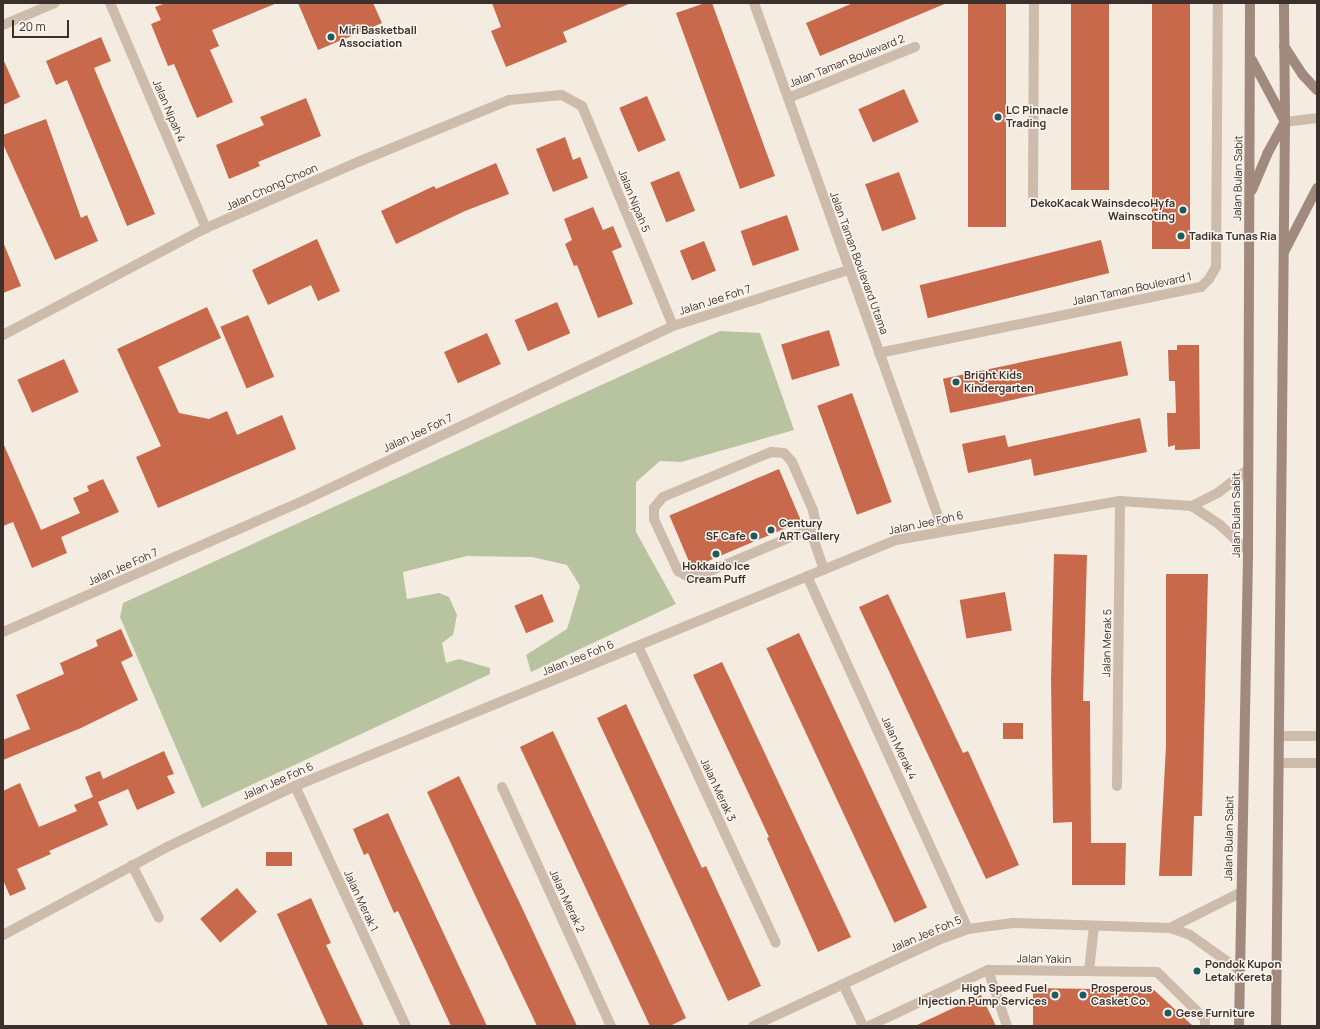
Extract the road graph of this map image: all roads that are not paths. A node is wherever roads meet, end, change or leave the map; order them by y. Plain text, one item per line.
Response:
1 (55, 3) edge
2 (110, 3) edge
3 (754, 3) edge
4 (1034, 3) edge
5 (1218, 3) edge
6 (1250, 3) edge
7 (1284, 3) edge
8 (3, 25) edge
9 (1284, 46) junction
10 (915, 47) dead end
11 (1250, 58) junction
12 (1317, 90) edge
13 (562, 95) joint
14 (788, 98) junction
15 (1317, 118) edge
16 (1285, 122) junction
17 (1317, 188) edge
18 (1033, 196) dead end
19 (1249, 201) junction
20 (206, 228) junction
21 (1282, 254) junction
22 (848, 270) junction
23 (673, 326) junction
24 (3, 335) edge
25 (879, 353) junction
26 (1248, 469) junction
27 (1120, 501) junction
28 (1192, 506) junction
29 (810, 529) junction
30 (943, 530) junction
31 (1248, 551) junction
32 (824, 570) junction
33 (807, 576) junction
34 (3, 632) edge
35 (638, 646) junction
36 (1279, 736) junction
37 (1317, 736) edge
38 (1279, 763) junction
39 (1317, 763) edge
40 (295, 786) junction
41 (1117, 786) dead end
42 (502, 787) dead end
43 (132, 865) junction
44 (1240, 893) junction
45 (159, 918) dead end
46 (1094, 926) junction
47 (1170, 928) junction
48 (968, 929) junction
49 (3, 935) edge
50 (776, 944) dead end
51 (1238, 969) junction
52 (988, 970) junction
53 (1089, 972) junction
54 (843, 984) junction
55 (406, 1026) edge
56 (611, 1026) edge
57 (753, 1026) edge
58 (862, 1026) edge
59 (869, 1026) edge
60 (1007, 1026) edge
61 (1205, 1026) edge
62 (1239, 1026) edge
63 (1276, 1026) edge

1 - 8 street
2 - 20 street, Jalan Nipah 4
3 - 14 street, Jalan Taman Boulevard Utama
4 - 18 street
5 - 25 street, Jalan Taman Boulevard 1
6 - 11 main road, Jalan Bulan Sabit
7 - 9 main road
9 - 12 main road
9 - 16 main road
10 - 14 street, Jalan Taman Boulevard 2
11 - 16 main road
11 - 19 main road, Jalan Bulan Sabit
13 - 20 street, Jalan Chong Choon
13 - 23 street, Jalan Nipah 5
14 - 22 street, Jalan Taman Boulevard Utama
15 - 16 street
16 - 19 main road
16 - 21 main road
17 - 21 main road
19 - 26 main road, Jalan Bulan Sabit
20 - 24 street, Jalan Chong Choon
21 - 36 main road
22 - 23 street, Jalan Jee Foh 7
22 - 25 street, Jalan Taman Boulevard Utama
23 - 34 street, Jalan Jee Foh 7
25 - 30 street, Jalan Taman Boulevard Utama
26 - 28 street
26 - 31 main road, Jalan Bulan Sabit
27 - 28 street, Jalan Jee Foh 6
27 - 30 street, Jalan Jee Foh 6
27 - 41 street, Jalan Merak 5
28 - 31 street
29 - 29 street
29 - 32 street
30 - 32 street, Jalan Jee Foh 6
31 - 44 main road, Jalan Bulan Sabit
32 - 33 street, Jalan Jee Foh 6
33 - 35 street, Jalan Jee Foh 6
33 - 48 street, Jalan Merak 4
35 - 40 street, Jalan Jee Foh 6
35 - 50 street, Jalan Merak 3
36 - 37 street
36 - 38 main road
38 - 39 street
38 - 63 main road
40 - 43 street, Jalan Jee Foh 6
40 - 55 street, Jalan Merak 1
42 - 56 street, Jalan Merak 2
43 - 45 street
43 - 49 street, Jalan Jee Foh 6
44 - 47 street, Jalan Jee Foh 5
44 - 51 main road, Jalan Bulan Sabit
46 - 47 street, Jalan Jee Foh 5
46 - 48 street, Jalan Jee Foh 5
46 - 53 street
47 - 51 street, Jalan Jee Foh 5
48 - 54 street, Jalan Jee Foh 5
51 - 62 main road, Jalan Bulan Sabit
52 - 53 street, Jalan Yakin
52 - 59 street, Jalan Yakin
52 - 60 street
53 - 61 street, Jalan Yakin
54 - 57 street, Jalan Jee Foh 5
54 - 58 street

